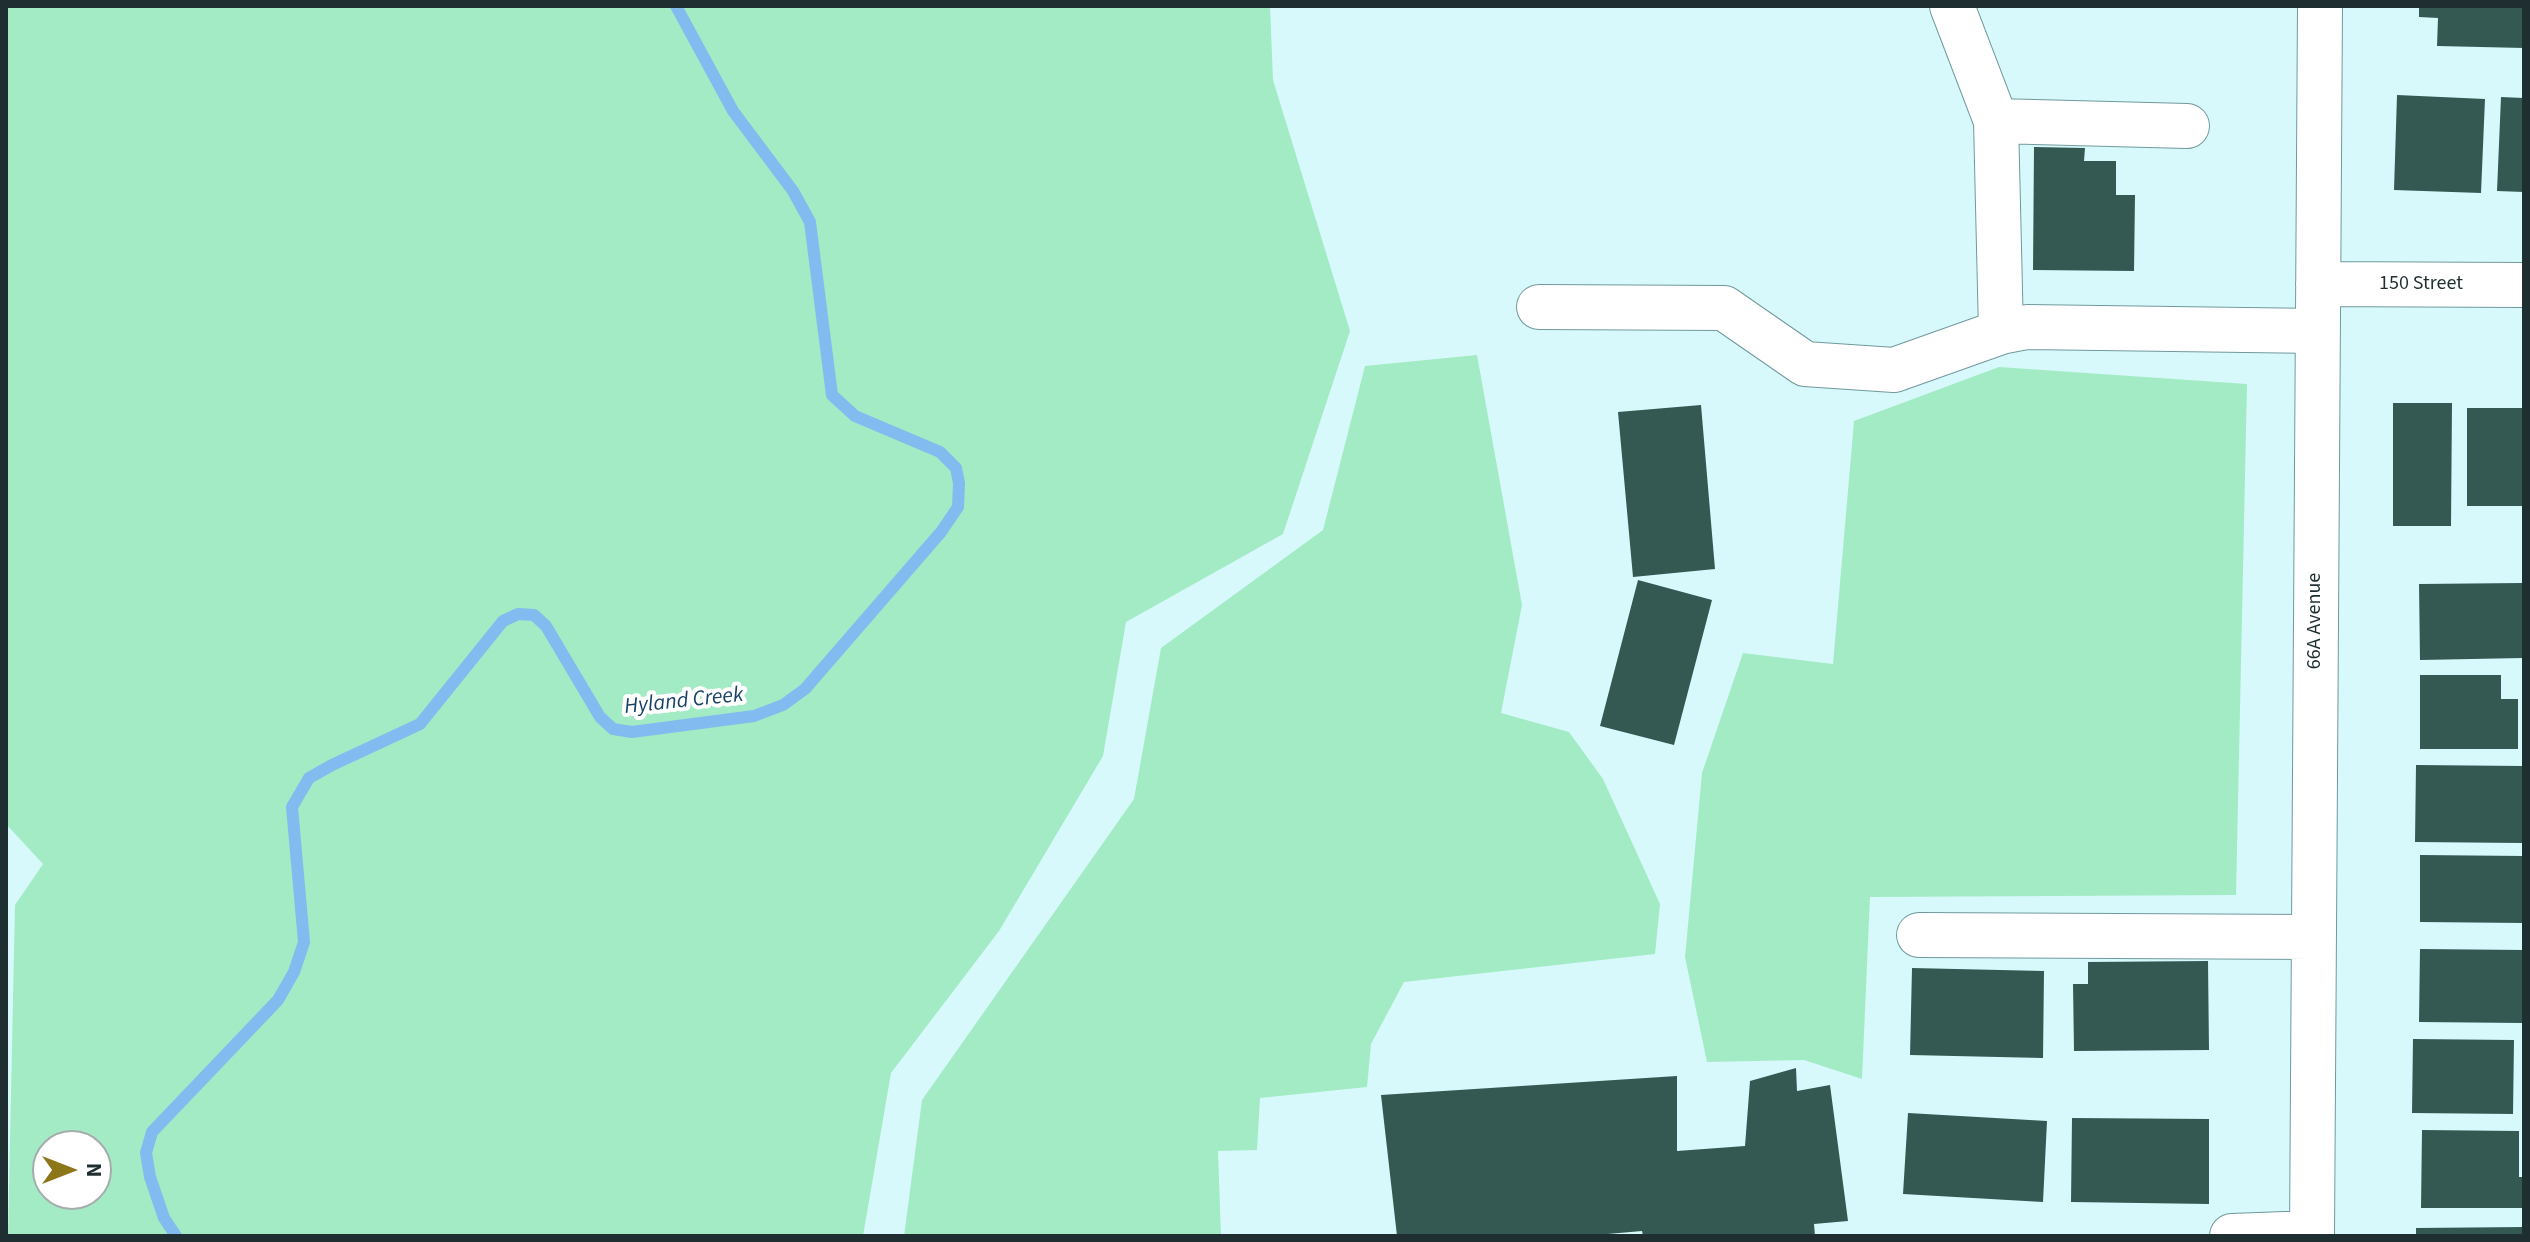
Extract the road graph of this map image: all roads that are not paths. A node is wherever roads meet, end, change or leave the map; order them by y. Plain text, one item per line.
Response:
1 (1952, 6) edge
2 (2320, 6) edge
3 (1996, 121) junction
4 (2187, 126) dead end
5 (2318, 284) junction
6 (2524, 285) edge
7 (1539, 307) dead end
8 (2318, 331) junction
9 (2001, 332) junction
10 (1919, 935) dead end
11 (2313, 937) junction
12 (2312, 1234) edge
13 (2232, 1236) edge

1 - 3 street
2 - 5 street, 66A Avenue
3 - 4 street
3 - 9 street
5 - 6 street, 150 Street
5 - 8 street, 66A Avenue
7 - 9 street
8 - 9 street
8 - 11 street, 66A Avenue
10 - 11 street
11 - 12 street, 66A Avenue
12 - 13 street

